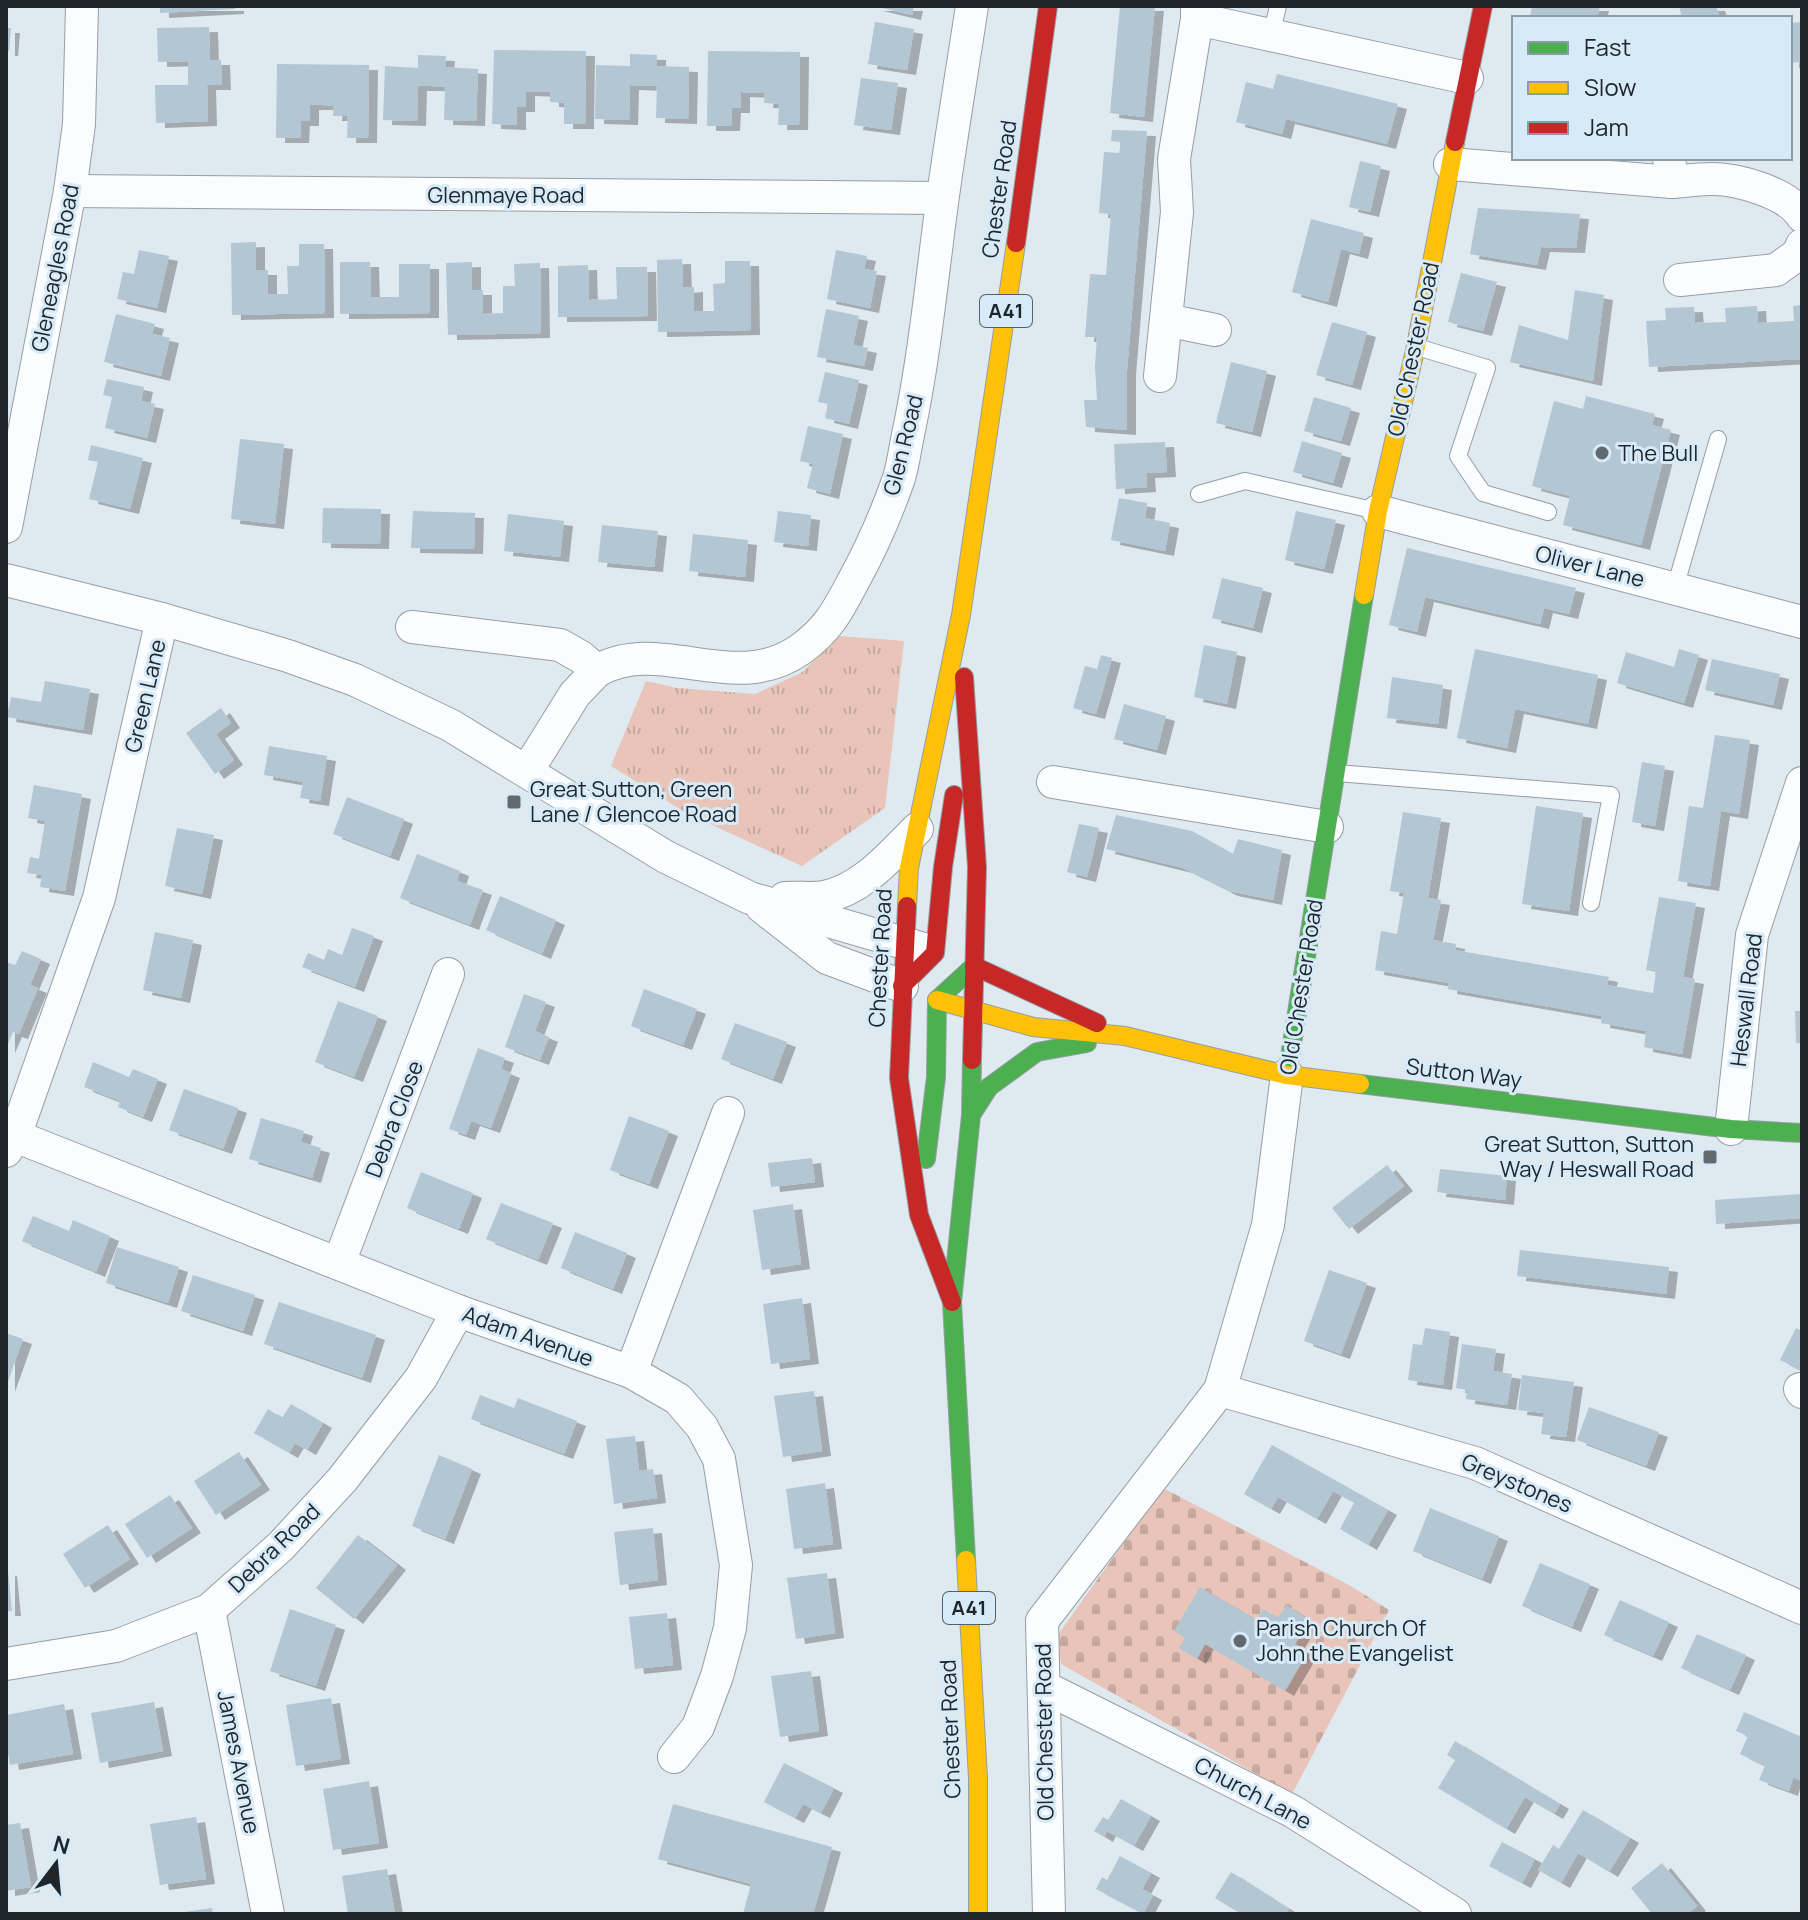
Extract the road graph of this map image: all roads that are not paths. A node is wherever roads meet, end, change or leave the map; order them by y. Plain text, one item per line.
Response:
1 (82, 6) edge
2 (972, 6) edge
3 (1048, 6) edge
4 (1483, 6) edge
5 (1197, 13) edge
6 (1274, 21) edge
7 (1467, 78) junction
8 (1450, 164) junction
9 (1671, 170) edge
10 (70, 191) junction
11 (942, 198) junction
12 (1802, 216) edge
13 (1802, 245) edge
14 (1680, 280) dead end
15 (1166, 320) junction
16 (1215, 330) dead end
17 (1416, 346) junction
18 (1160, 376) dead end
19 (1718, 439) dead end
20 (1199, 494) dead end
21 (1378, 511) junction
22 (1548, 512) dead end
23 (6, 527) edge
24 (6, 580) edge
25 (1675, 588) junction
26 (961, 615) junction
27 (162, 619) junction
28 (1802, 622) edge
29 (412, 627) dead end
30 (597, 671) junction
31 (966, 716) junction
32 (527, 771) junction
33 (1336, 773) junction
34 (1053, 782) dead end
35 (1802, 783) edge
36 (1327, 827) junction
37 (917, 829) junction
38 (750, 898) junction
39 (1591, 903) dead end
40 (920, 948) junction
41 (974, 966) junction
42 (448, 974) dead end
43 (902, 986) junction
44 (937, 1000) junction
45 (974, 1011) junction
46 (1125, 1036) junction
47 (1287, 1075) junction
48 (728, 1113) dead end
49 (971, 1115) junction
50 (1731, 1129) junction
51 (1802, 1133) edge
52 (10, 1143) edge
53 (919, 1215) junction
54 (339, 1263) junction
55 (952, 1302) junction
56 (458, 1311) junction
57 (631, 1372) junction
58 (1220, 1390) junction
59 (1802, 1608) edge
60 (209, 1610) junction
61 (6, 1664) edge
62 (1044, 1687) junction
63 (674, 1757) dead end
64 (268, 1914) edge
65 (978, 1914) edge
66 (1049, 1914) edge
67 (1455, 1914) edge

1 - 10 street, Gleneagles Road
2 - 11 street, Glen Road
3 - 26 main road, Chester Road / A41
4 - 7 main road, Old Chester Road
5 - 6 street
5 - 15 street
6 - 7 street
7 - 8 main road, Old Chester Road
8 - 9 street
8 - 17 main road, Old Chester Road
9 - 12 street
10 - 11 street, Glenmaye Road
10 - 23 street, Gleneagles Road
11 - 30 street, Glen Road
13 - 14 street
15 - 16 street
15 - 18 street
17 - 21 main road, Old Chester Road
17 - 22 lane
19 - 25 lane
20 - 21 lane
21 - 25 street, Oliver Lane
21 - 33 main road, Old Chester Road
24 - 27 street
25 - 28 street, Oliver Lane
26 - 31 main road, Chester Road / A41
26 - 37 main road, Chester Road / A41
27 - 32 street, Green Lane
27 - 52 street, Green Lane
29 - 30 street
30 - 32 street
31 - 40 main road, A41
31 - 41 main road, Chester Road / A41
32 - 38 street, Green Lane
33 - 36 main road, Old Chester Road
33 - 39 lane
34 - 36 street
35 - 50 street, Heswall Road
36 - 47 main road, Old Chester Road
37 - 38 street, Green Lane
37 - 40 main road, Chester Road / A41
38 - 40 street, Green Lane
38 - 43 street, Green Lane
40 - 41 street, Green Lane
40 - 43 main road, Chester Road / A41
40 - 43 main road
41 - 44 main road
41 - 45 main road, Chester Road / A41
41 - 46 main road, Sutton Way
42 - 54 street, Debra Close
43 - 44 main road, Sutton Way
43 - 53 main road, Chester Road / A41
44 - 45 main road, Sutton Way
44 - 53 main road, A41
45 - 46 main road, Sutton Way
45 - 49 main road, Chester Road / A41
46 - 47 main road, Sutton Way
46 - 49 main road, Sutton Way
47 - 50 main road, Sutton Way
47 - 58 street, Old Chester Road
48 - 57 street
49 - 55 main road, Chester Road / A41
50 - 51 main road, Sutton Way
52 - 54 street, Adam Avenue
53 - 55 main road, Chester Road / A41
54 - 56 street, Adam Avenue
55 - 65 main road, Chester Road / A41
56 - 57 street, Adam Avenue
56 - 60 street, Debra Road
57 - 63 street, Adam Avenue
58 - 59 street, Greystones
58 - 62 street, Old Chester Road
60 - 61 street, Debra Road
60 - 64 street, James Avenue
62 - 66 street, Old Chester Road
62 - 67 street, Church Lane

